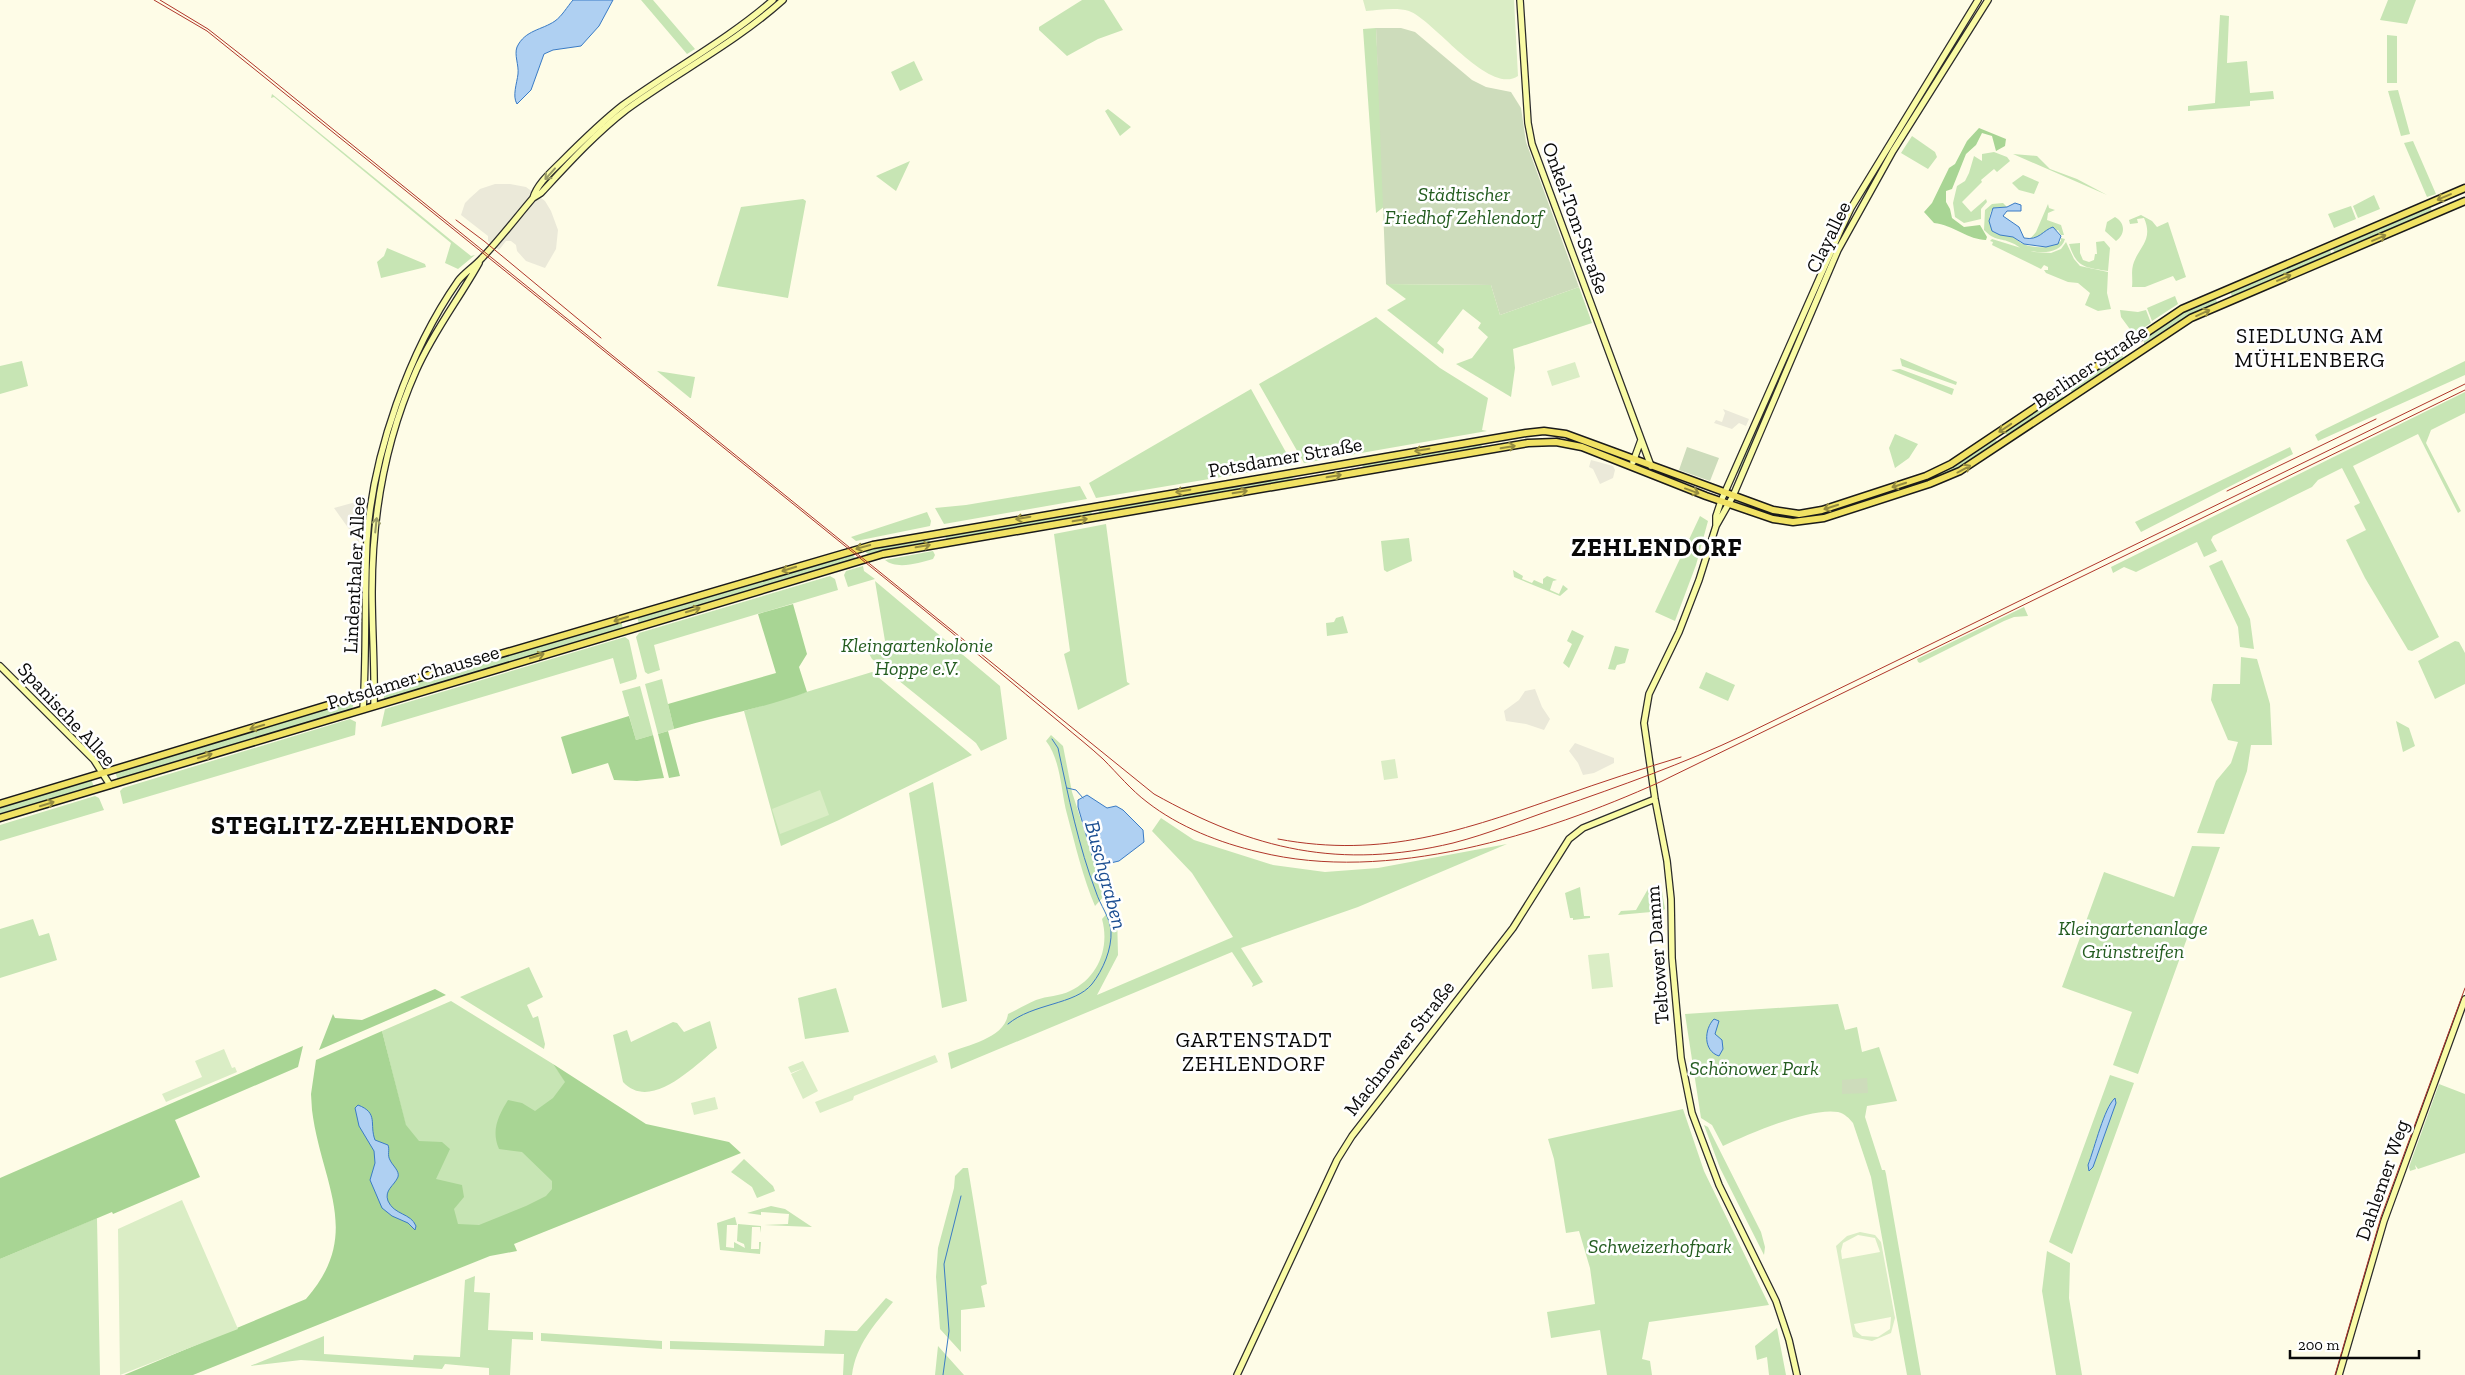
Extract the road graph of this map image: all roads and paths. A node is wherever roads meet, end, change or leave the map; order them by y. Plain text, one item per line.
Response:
1 (774, 0) edge
2 (783, 0) edge
3 (1520, 0) edge
4 (1978, 0) edge
5 (1988, 0) edge
6 (2465, 188) edge
7 (534, 198) junction
8 (2465, 201) edge
9 (480, 261) junction
10 (1640, 438) junction
11 (1634, 459) junction
12 (1651, 466) junction
13 (1632, 467) junction
14 (1724, 493) junction
15 (1733, 496) junction
16 (1721, 501) junction
17 (1730, 504) junction
18 (1716, 526) junction
19 (836, 555) joint
20 (836, 567) joint
21 (0, 666) edge
22 (374, 691) junction
23 (364, 694) junction
24 (374, 706) junction
25 (363, 709) junction
26 (103, 774) junction
27 (110, 784) junction
28 (1654, 799) junction
29 (0, 804) edge
30 (0, 818) edge
31 (2465, 999) edge
32 (1237, 1375) edge
33 (1797, 1375) edge
34 (2339, 1375) edge

1 -> 7 main road
2 - 7 main road
3 - 10 main road, Onkel-Tom-Straße
4 - 14 main road, Clayallee
5 - 15 main road, Clayallee
6 -> 15 main road, Berliner Straße
7 - 9 main road, Lindenthaler Allee
17 -> 8 main road, Berliner Straße
22 -> 9 main road, Lindenthaler Allee
9 - 23 main road, Lindenthaler Allee
10 - 11 main road
10 - 12 main road, Onkel-Tom-Straße
11 - 12 main road, Potsdamer Straße
11 - 13 main road
11 -> 19 main road, Potsdamer Straße
12 - 14 main road, Potsdamer Straße
13 -> 16 main road, Potsdamer Straße
20 -> 13 main road, Potsdamer Straße
14 - 15 main road, Potsdamer Straße
14 - 16 main road, Teltower Damm
15 - 17 main road, Clayallee
16 - 17 main road, Potsdamer Straße
16 - 18 main road, Teltower Damm
17 - 18 main road, Teltower Damm
18 - 28 main road, Teltower Damm
19 -> 22 main road, Potsdamer Chaussee
24 -> 20 main road, Potsdamer Chaussee
21 - 26 main road, Spanische Allee
22 - 23 main road, Potsdamer Chaussee
22 - 24 main road, Lindenthaler Allee
23 - 25 main road, Lindenthaler Allee
23 -> 26 main road, Potsdamer Chaussee
24 - 25 main road, Potsdamer Chaussee
27 -> 25 main road, Potsdamer Chaussee
26 - 27 main road, Spanische Allee
26 - 29 main road, Potsdamer Chaussee
30 -> 27 main road, Potsdamer Chaussee
28 - 32 main road, Machnower Straße
28 - 33 main road, Teltower Damm
31 - 34 main road, Dahlemer Weg

